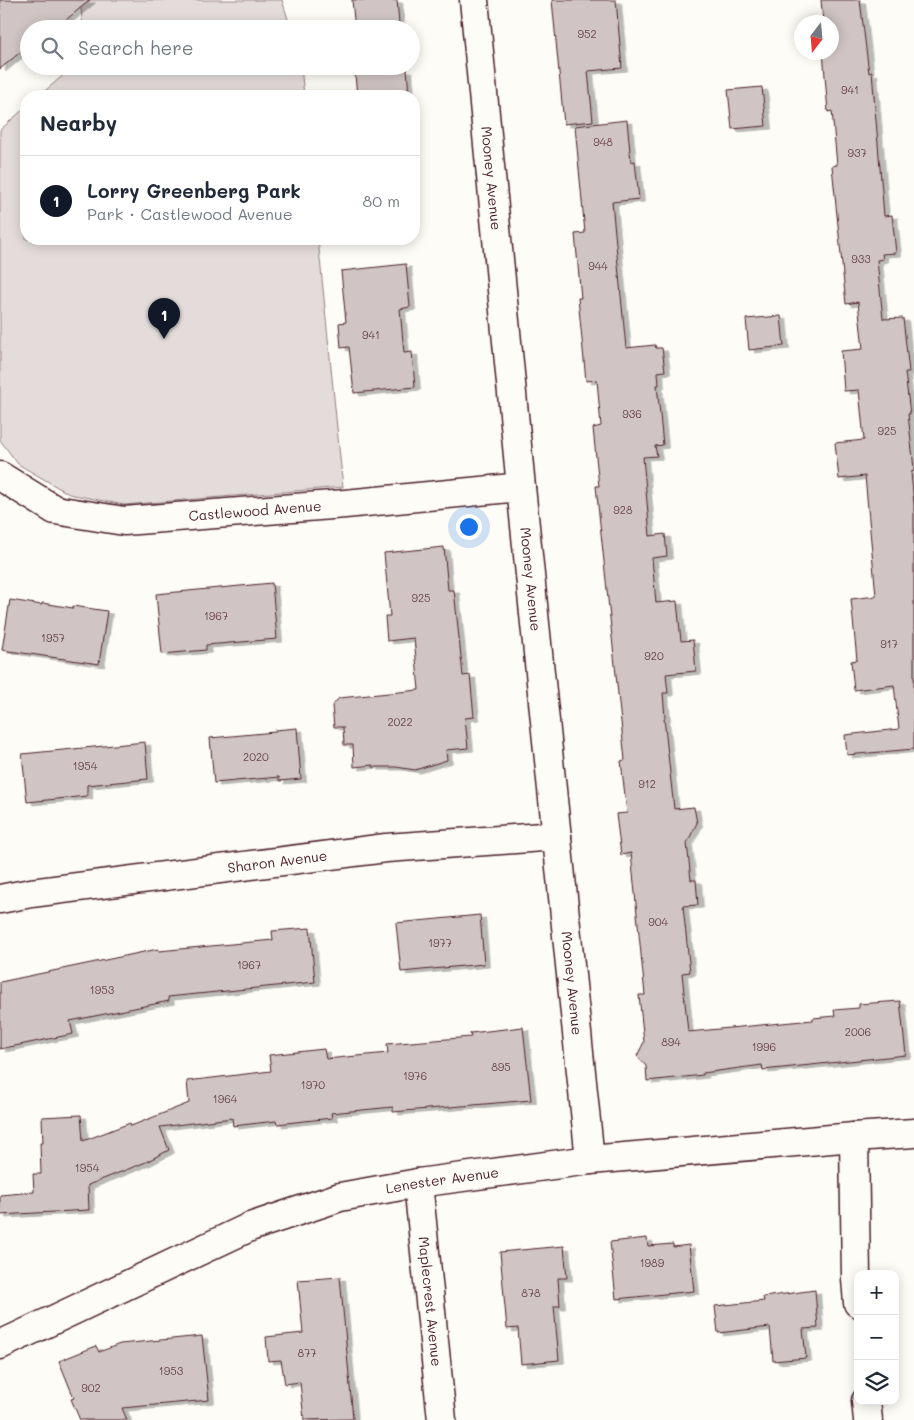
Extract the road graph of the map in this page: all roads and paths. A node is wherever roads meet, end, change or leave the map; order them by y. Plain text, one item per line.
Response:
1 (474, 0) edge
2 (0, 476) edge
3 (521, 487) junction
4 (558, 836) junction
5 (0, 899) edge
6 (914, 1133) edge
7 (854, 1137) junction
8 (590, 1160) junction
9 (418, 1183) junction
10 (856, 1270) edge
11 (0, 1345) edge
12 (866, 1405) edge
13 (442, 1420) edge
14 (868, 1420) edge

1 - 3 street, Mooney Avenue
2 - 3 street, Castlewood Avenue
3 - 4 street, Mooney Avenue
4 - 5 street, Sharon Avenue
4 - 8 street, Mooney Avenue
6 - 7 street, Lenester Avenue
7 - 8 street, Lenester Avenue
7 - 10 street
8 - 9 street, Lenester Avenue
9 - 11 street, Lenester Avenue
9 - 13 street, Maplecrest Avenue
12 - 14 street

